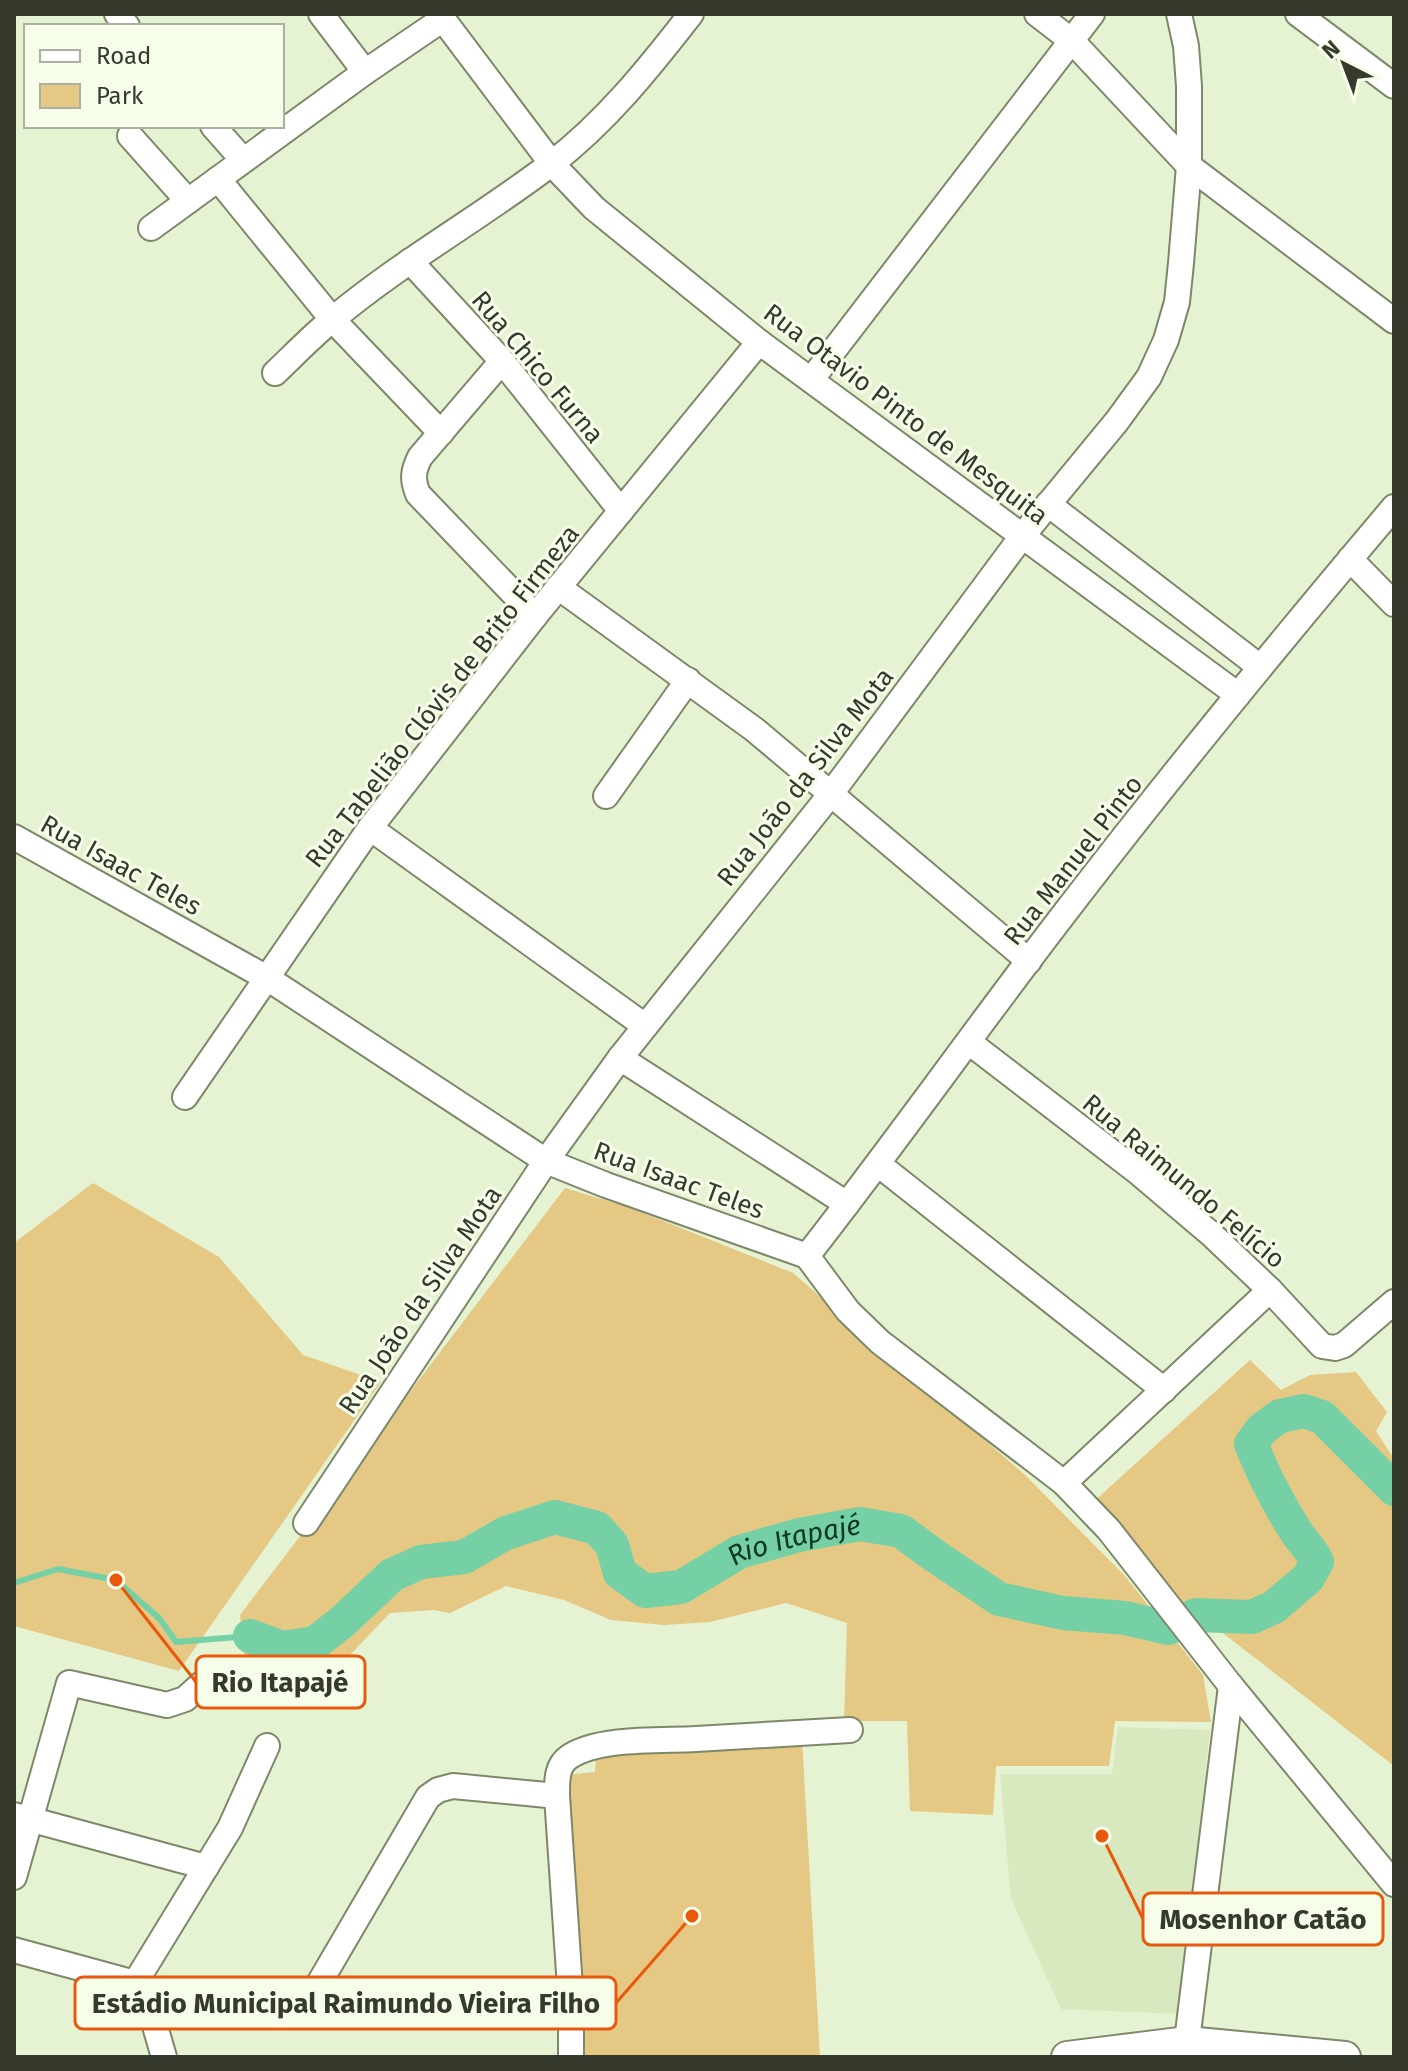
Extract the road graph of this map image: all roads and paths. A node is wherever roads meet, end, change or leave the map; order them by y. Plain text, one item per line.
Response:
1 (321, 14) edge
2 (691, 14) edge
3 (1037, 14) edge
4 (1092, 14) edge
5 (1179, 14) edge
6 (1298, 14) edge
7 (441, 16) edge
8 (1072, 41) junction
9 (365, 72) junction
10 (1394, 86) edge
11 (215, 128) edge
12 (130, 136) dead end
13 (243, 160) junction
14 (552, 164) junction
15 (1189, 166) junction
16 (218, 179) junction
17 (188, 201) junction
18 (151, 228) dead end
19 (410, 261) junction
20 (1394, 318) edge
21 (332, 319) junction
22 (759, 342) junction
23 (1394, 342) edge
24 (502, 361) junction
25 (275, 373) dead end
26 (811, 380) junction
27 (441, 433) junction
28 (1048, 504) junction
29 (1394, 507) edge
30 (621, 511) junction
31 (1023, 535) junction
32 (1350, 559) junction
33 (558, 587) junction
34 (1394, 604) edge
35 (535, 616) junction
36 (1260, 667) junction
37 (688, 680) junction
38 (1238, 695) junction
39 (830, 795) junction
40 (606, 796) dead end
41 (370, 828) junction
42 (14, 837) edge
43 (1029, 961) junction
44 (267, 978) junction
45 (645, 1026) junction
46 (970, 1043) junction
47 (620, 1058) junction
48 (185, 1097) dead end
49 (546, 1161) junction
50 (878, 1164) junction
51 (847, 1204) junction
52 (807, 1256) junction
53 (1270, 1290) junction
54 (1394, 1302) edge
55 (1164, 1390) junction
56 (1064, 1483) junction
57 (306, 1523) dead end
58 (214, 1673) dead end
59 (1231, 1686) junction
60 (850, 1730) dead end
61 (267, 1746) dead end
62 (557, 1796) junction
63 (22, 1817) edge
64 (206, 1867) junction
65 (14, 1877) edge
66 (1394, 1884) edge
67 (14, 1950) edge
68 (135, 1983) junction
69 (571, 2002) junction
70 (1186, 2050) edge
71 (164, 2057) edge
72 (571, 2057) edge
73 (1067, 2057) edge
74 (1345, 2057) edge

1 - 9 street
2 - 14 street
3 - 8 street
4 - 8 street
5 - 15 street, Rua João da Silva Mota
6 - 10 street
7 - 9 street
7 - 14 street, Rua Otavio Pinto de Mesquita
8 - 15 street
8 - 26 street
9 - 13 street
11 - 13 street
12 - 17 street
13 - 16 street
14 - 19 street
14 - 22 street, Rua Otavio Pinto de Mesquita
15 - 20 street
15 - 28 street, Rua João da Silva Mota
16 - 17 street
16 - 21 street
17 - 18 street
19 - 21 street
19 - 24 street, Rua Chico Furna
20 - 23 street
21 - 25 street
21 - 27 street
22 - 26 street, Rua Otavio Pinto de Mesquita
22 - 30 street, Rua Tabelião Clóvis de Brito Firmeza
24 - 27 street
24 - 30 street, Rua Chico Furna
26 - 31 street, Rua Otavio Pinto de Mesquita
27 - 35 street
28 - 31 street, Rua João da Silva Mota
28 - 36 street, Rua Otavio Pinto de Mesquita
29 - 32 street, Rua Manuel Pinto
30 - 33 street, Rua Tabelião Clóvis de Brito Firmeza
31 - 38 street, Rua Otavio Pinto de Mesquita
31 - 39 street, Rua João da Silva Mota
32 - 34 street
32 - 36 street, Rua Manuel Pinto
33 - 35 street, Rua Tabelião Clóvis de Brito Firmeza
33 - 37 street
35 - 41 street, Rua Tabelião Clóvis de Brito Firmeza
36 - 38 street, Rua Manuel Pinto
37 - 39 street
37 - 40 street
38 - 43 street, Rua Manuel Pinto
39 - 43 street
39 - 45 street, Rua João da Silva Mota
41 - 44 street, Rua Tabelião Clóvis de Brito Firmeza
41 - 45 street
42 - 44 street, Rua Isaac Teles
43 - 46 street, Rua Manuel Pinto
44 - 48 street, Rua Tabelião Clóvis de Brito Firmeza
44 - 49 street, Rua Isaac Teles
45 - 47 street, Rua João da Silva Mota
46 - 50 street, Rua Manuel Pinto
46 - 53 street, Rua Raimundo Felício
47 - 49 street, Rua João da Silva Mota
47 - 51 street
49 - 52 street, Rua Isaac Teles
49 - 57 street, Rua João da Silva Mota
50 - 51 street, Rua Manuel Pinto
50 - 55 street
51 - 52 street, Rua Manuel Pinto
52 - 56 street
53 - 54 street, Rua Raimundo Felício
53 - 55 street
55 - 56 street
56 - 59 street
58 - 63 street
59 - 66 street
59 - 70 street
60 - 62 street
61 - 64 street
62 - 69 street
62 - 69 street
63 - 64 street
63 - 65 street
64 - 68 street
67 - 68 street
68 - 71 street
69 - 72 street
70 - 73 main road
70 - 74 main road

